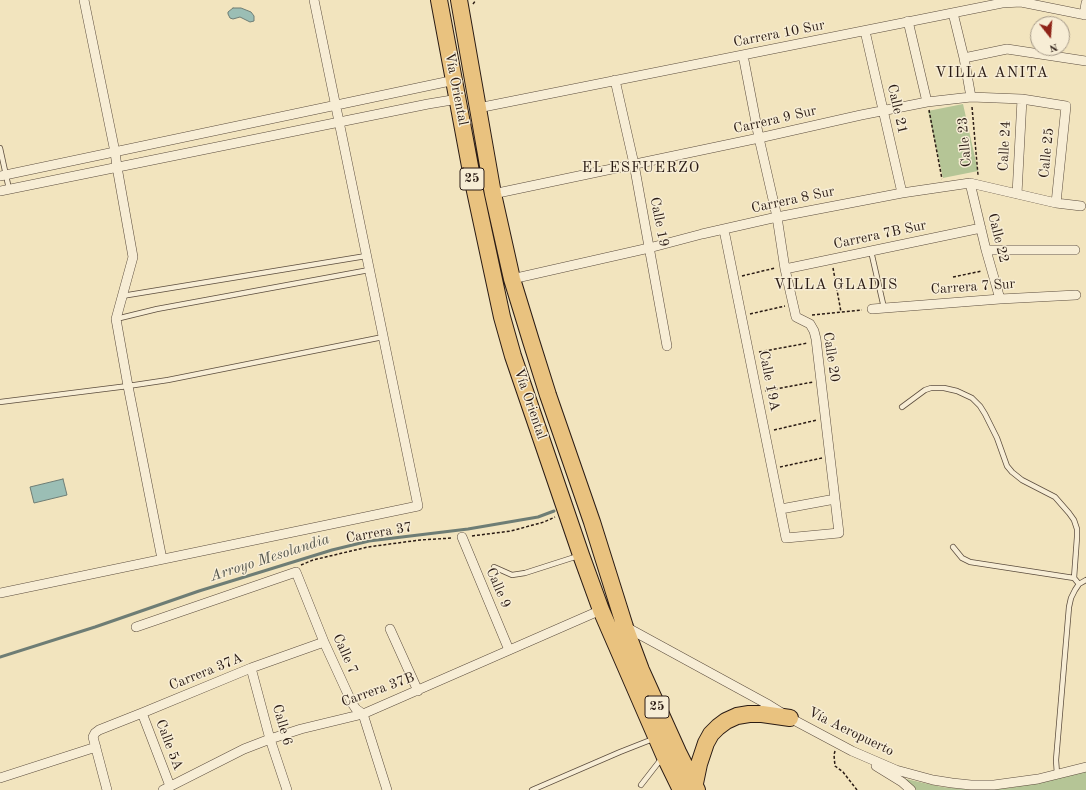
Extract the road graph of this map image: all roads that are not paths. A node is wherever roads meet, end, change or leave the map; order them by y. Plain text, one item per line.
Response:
1 (84, 0) edge
2 (314, 0) edge
3 (439, 0) edge
4 (1021, 1) edge
5 (465, 3) edge
6 (1086, 3) edge
7 (953, 13) junction
8 (1085, 15) edge
9 (908, 22) junction
10 (865, 31) junction
11 (742, 55) junction
12 (964, 58) junction
13 (1086, 61) edge
14 (455, 80) junction
15 (615, 80) junction
16 (971, 97) junction
17 (1022, 99) junction
18 (458, 100) junction
19 (927, 102) junction
20 (335, 106) junction
21 (1066, 106) joint
22 (478, 108) junction
23 (883, 111) junction
24 (339, 122) junction
25 (759, 138) junction
26 (0, 148) edge
27 (115, 152) junction
28 (634, 164) junction
29 (117, 167) junction
30 (3, 175) edge
31 (974, 184) junction
32 (4, 190) edge
33 (902, 193) junction
34 (493, 194) junction
35 (1017, 194) junction
36 (1056, 203) junction
37 (1082, 206) dead end
38 (777, 217) junction
39 (981, 228) junction
40 (724, 230) junction
41 (649, 248) junction
42 (986, 250) junction
43 (1075, 250) dead end
44 (871, 251) junction
45 (366, 256) junction
46 (785, 268) junction
47 (369, 270) junction
48 (512, 279) junction
49 (1076, 295) dead end
50 (122, 296) junction
51 (1000, 299) junction
52 (872, 308) road end
53 (884, 308) junction
54 (116, 319) junction
55 (383, 337) junction
56 (667, 346) dead end
57 (128, 386) junction
58 (0, 402) edge
59 (902, 407) dead end
60 (835, 499) junction
61 (781, 509) junction
62 (462, 537) road end
63 (786, 538) joint
64 (953, 547) dead end
65 (581, 555) junction
66 (162, 559) junction
67 (494, 567) dead end
68 (1074, 578) junction
69 (1086, 580) edge
70 (1079, 584) junction
71 (0, 593) edge
72 (601, 610) junction
73 (136, 627) dead end
74 (624, 627) junction
75 (390, 629) dead end
76 (324, 642) junction
77 (509, 650) junction
78 (251, 668) junction
79 (418, 691) junction
80 (142, 713) junction
81 (363, 714) junction
82 (790, 718) junction
83 (657, 738) junction
84 (270, 739) junction
85 (96, 747) junction
86 (852, 751) junction
87 (664, 755) junction
88 (1086, 766) edge
89 (1057, 774) junction
90 (0, 778) edge
91 (641, 785) dead end
92 (167, 788) edge
93 (692, 789) edge
94 (107, 790) edge
95 (287, 790) edge
96 (387, 790) edge
97 (532, 790) edge
98 (911, 790) edge

1 - 27 street
2 - 20 street
3 - 14 highway, Vía Oriental / 25
4 - 7 street, Carrera 10 Sur
4 - 8 street, Carrera 10 Sur
5 - 22 highway, Vía Oriental / 25
6 - 8 street
7 - 9 street, Carrera 10 Sur
7 - 12 street
9 - 10 street, Carrera 10 Sur
9 - 19 street
10 - 11 street, Carrera 10 Sur
10 - 23 street, Calle 21
11 - 15 street, Carrera 10 Sur
11 - 25 street
12 - 13 street
12 - 16 street
14 - 18 highway, Vía Oriental / 25
14 - 20 street
15 - 22 street, Carrera 10 Sur
15 - 28 street, Calle 19
16 - 17 street, Carrera 9 Sur
16 - 19 street, Carrera 9 Sur
17 - 21 street, Carrera 9 Sur
17 - 35 street, Calle 24
18 - 24 street
18 - 65 highway, Vía Oriental / 25
19 - 23 street, Carrera 9 Sur
20 - 24 street
20 - 27 street
21 - 36 street, Calle 25
22 - 34 highway, Vía Oriental / 25
23 - 25 street, Carrera 9 Sur
23 - 33 street, Calle 21
24 - 29 street
24 - 45 street
25 - 28 street, Carrera 9 Sur
25 - 38 street
26 - 30 lane
27 - 29 street
27 - 30 street
28 - 34 street, Carrera 9 Sur
28 - 41 street, Calle 19
29 - 32 street
29 - 50 street
30 - 32 lane
31 - 33 street, Carrera 8 Sur
31 - 35 street, Carrera 8 Sur
31 - 39 street, Calle 22
33 - 38 street, Carrera 8 Sur
34 - 48 highway, Vía Oriental / 25
35 - 36 street, Carrera 8 Sur
36 - 37 street, Carrera 8 Sur
38 - 40 street, Carrera 8 Sur
38 - 46 street
39 - 42 street, Calle 22
39 - 44 street, Carrera 7B Sur
40 - 41 street, Carrera 8 Sur
40 - 61 street, Calle 19A
41 - 48 street, Carrera 8 Sur
41 - 56 street, Calle 19
42 - 43 street
42 - 51 street, Calle 22
44 - 46 street, Carrera 7B Sur
44 - 53 lane
45 - 47 street
45 - 50 lane
46 - 60 street, Calle 20
47 - 54 lane
47 - 55 street
48 - 74 highway, Vía Oriental / 25
49 - 51 street, Carrera 7 Sur
50 - 54 street
51 - 53 street, Carrera 7 Sur
52 - 53 street, Carrera 7 Sur
54 - 57 street
55 - 57 lane
55 - 66 street
57 - 58 lane
57 - 66 street
59 - 68 lane
60 - 61 street
60 - 63 street, Calle 20
61 - 63 street, Calle 19A
62 - 77 street, Calle 9
64 - 68 lane
65 - 67 lane
65 - 72 highway, Vía Oriental / 25
66 - 71 street
68 - 70 lane
69 - 70 lane
70 - 89 lane
72 - 77 street, Carrera 37B
72 - 83 highway, Vía Oriental / 25
73 - 76 street, Calle 7
74 - 82 street, Vía Aeropuerto
74 - 93 highway, Vía Oriental / 25
75 - 79 street
76 - 78 street, Carrera 37A
76 - 81 street, Calle 7
77 - 79 street, Carrera 37B
78 - 80 street, Carrera 37A
78 - 84 street, Calle 6
79 - 81 street, Carrera 37B
80 - 85 street, Carrera 37A
80 - 92 street, Calle 5A
81 - 84 street, Carrera 37B
81 - 96 street, Calle 7
82 - 86 street, Vía Aeropuerto
82 - 93 highway
83 - 87 highway, Vía Oriental / 25
83 - 97 lane
84 - 92 street, Carrera 37B
84 - 95 street, Calle 6
85 - 90 street
85 - 94 street
86 - 89 street, Vía Aeropuerto
86 - 98 street
87 - 91 lane
87 - 93 highway, Vía Oriental / 25
88 - 89 street, Vía Aeropuerto

